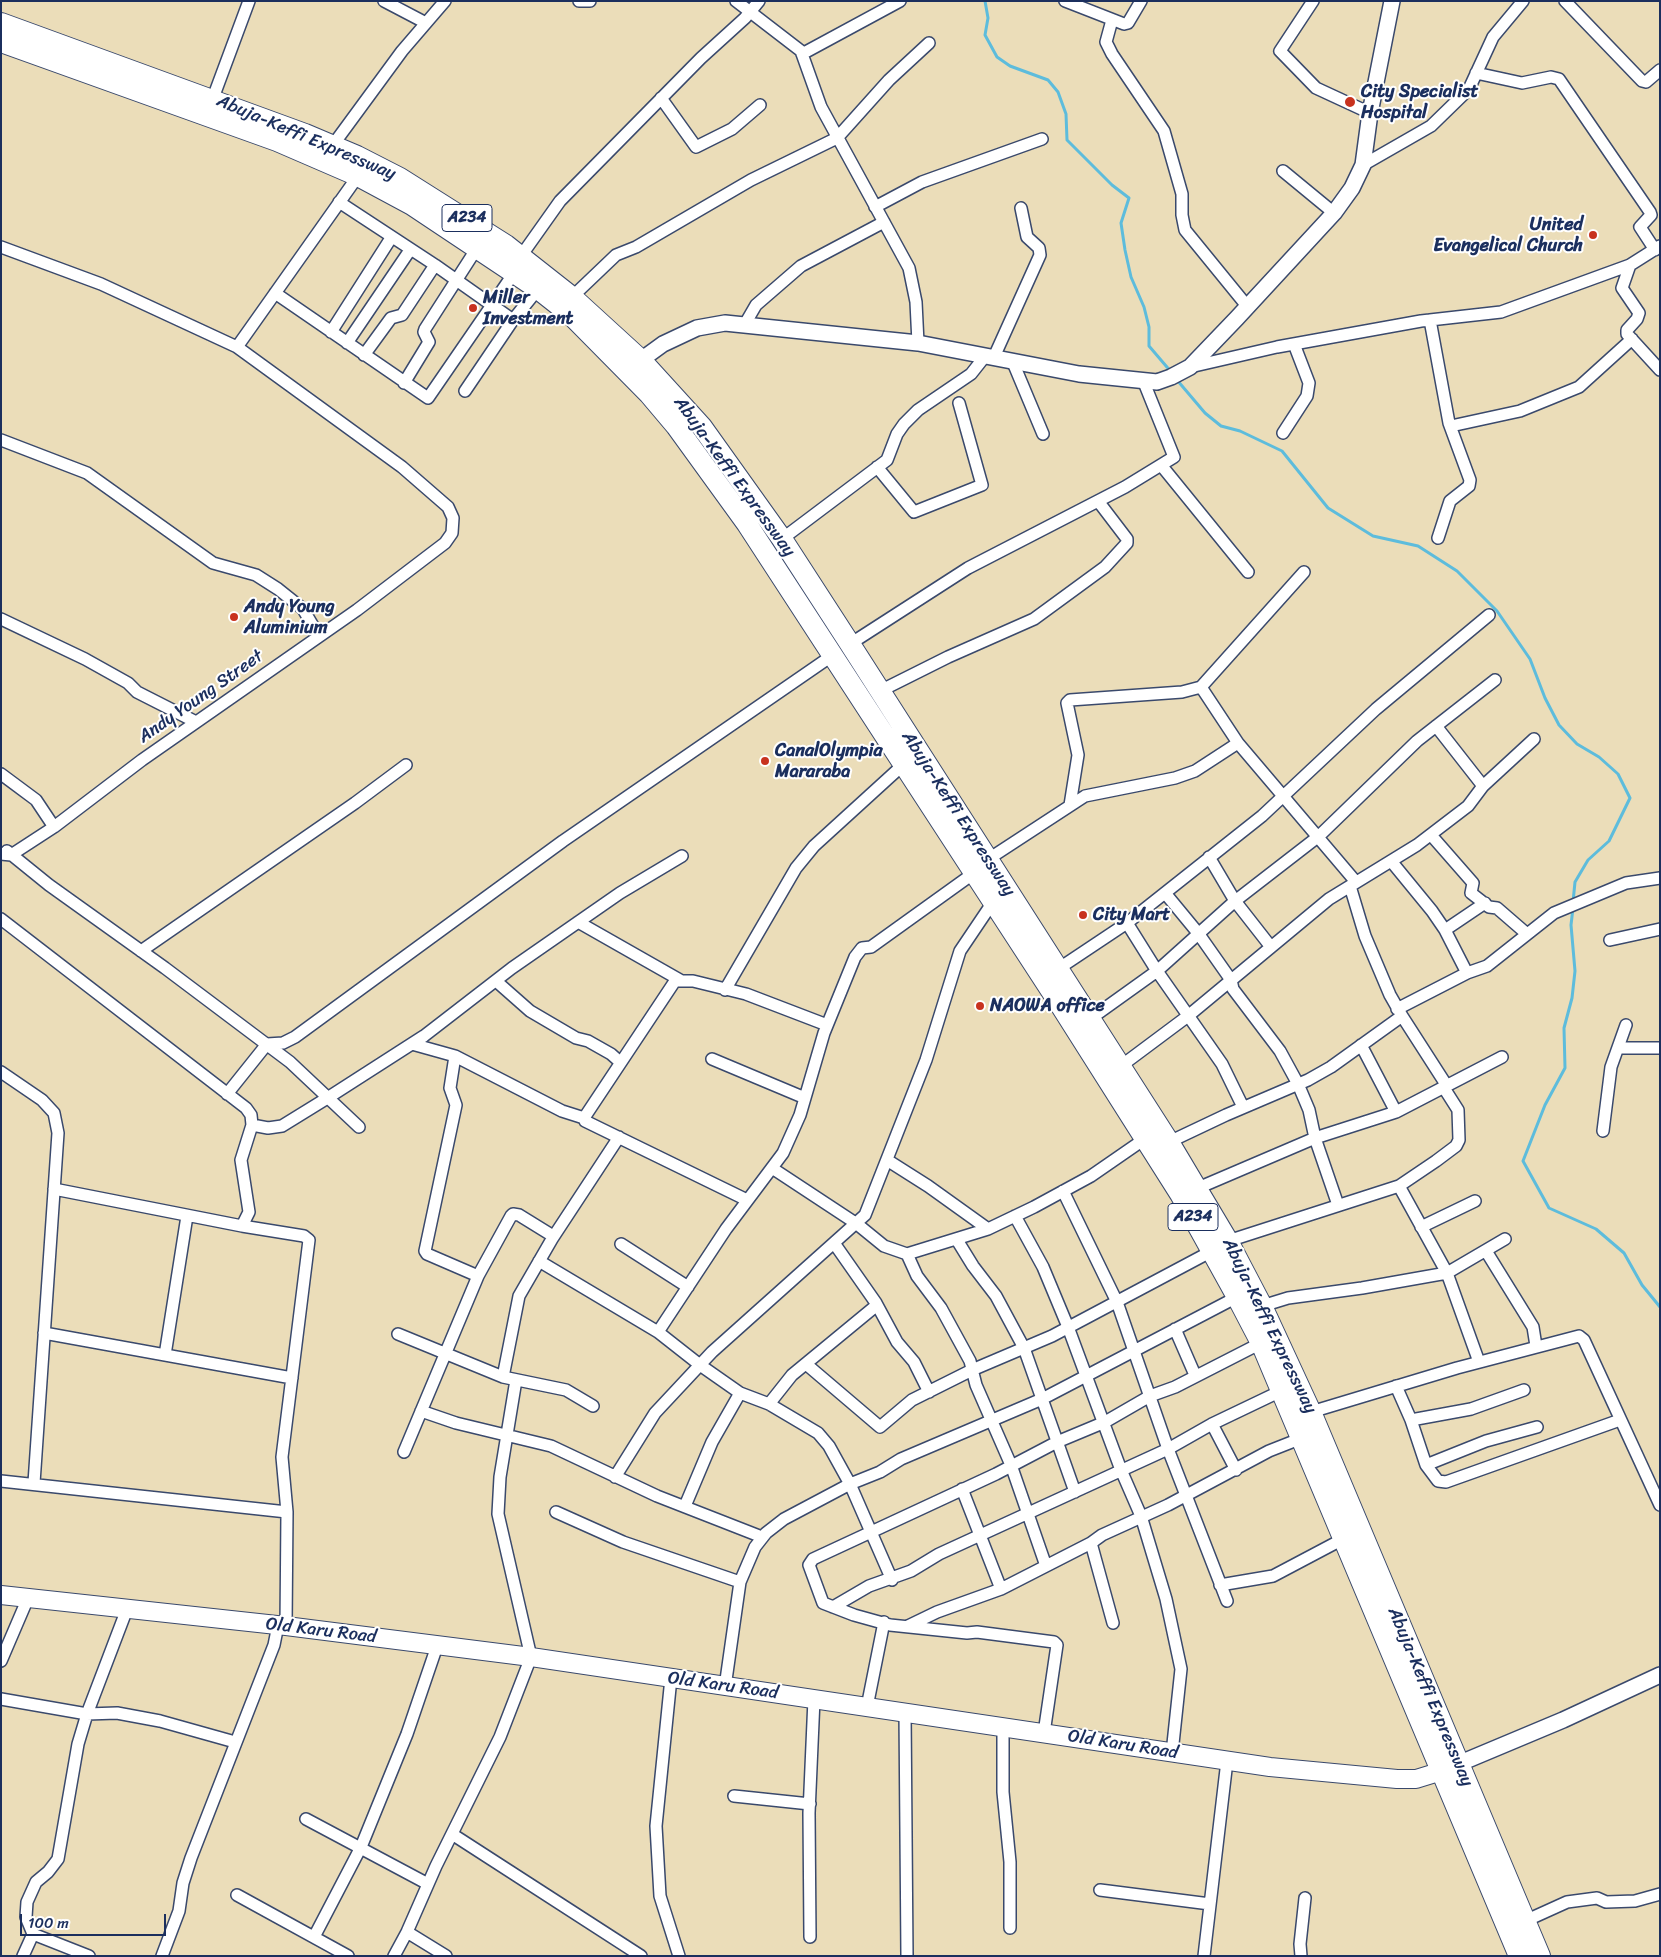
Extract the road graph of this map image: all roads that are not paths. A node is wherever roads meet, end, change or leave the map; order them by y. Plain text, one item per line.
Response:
1 (249, 1) edge
2 (384, 1) edge
3 (445, 1) edge
4 (579, 1) edge
5 (590, 1) edge
6 (736, 1) edge
7 (758, 1) edge
8 (900, 1) edge
9 (1065, 1) edge
10 (1141, 1) edge
11 (1313, 1) edge
12 (1392, 1) edge
13 (1523, 1) edge
14 (1565, 1) edge
15 (750, 12) junction
16 (1112, 20) junction
17 (1, 23) edge
18 (426, 23) junction
19 (1, 42) edge
20 (929, 43) dead end
21 (802, 54) junction
22 (1660, 70) edge
23 (1476, 73) junction
24 (213, 98) junction
25 (660, 98) junction
26 (760, 105) dead end
27 (1370, 113) junction
28 (837, 138) junction
29 (1042, 138) dead end
30 (333, 146) junction
31 (1363, 166) junction
32 (1283, 171) dead end
33 (358, 176) junction
34 (339, 202) junction
35 (875, 207) junction
36 (1021, 208) dead end
37 (1334, 213) junction
38 (884, 222) junction
39 (471, 236) junction
40 (391, 238) junction
41 (1, 247) edge
42 (1657, 248) edge
43 (410, 250) junction
44 (509, 258) junction
45 (435, 265) junction
46 (1630, 265) junction
47 (456, 280) junction
48 (538, 289) junction
49 (275, 293) junction
50 (572, 297) junction
51 (492, 305) junction
52 (1246, 306) junction
53 (513, 320) junction
54 (1430, 320) junction
55 (745, 324) junction
56 (331, 332) junction
57 (1632, 340) junction
58 (347, 343) junction
59 (918, 343) junction
60 (1294, 344) junction
61 (237, 347) junction
62 (364, 355) junction
63 (990, 356) junction
64 (641, 360) junction
65 (1012, 360) junction
66 (1190, 367) junction
67 (1660, 370) edge
68 (1143, 380) junction
69 (404, 383) junction
70 (465, 391) dead end
71 (959, 403) dead end
72 (1452, 426) junction
73 (1283, 433) dead end
74 (1043, 434) dead end
75 (1, 440) edge
76 (1161, 465) junction
77 (877, 467) junction
78 (1098, 500) junction
79 (1438, 538) dead end
80 (782, 539) junction
81 (1248, 572) dead end
82 (1304, 572) dead end
83 (1490, 615) dead end
84 (1, 619) edge
85 (320, 636) junction
86 (850, 644) junction
87 (833, 654) junction
88 (1495, 680) dead end
89 (1201, 687) junction
90 (880, 691) junction
91 (196, 722) junction
92 (1436, 726) junction
93 (1534, 739) dead end
94 (1238, 743) junction
95 (904, 764) junction
96 (406, 765) dead end
97 (1, 774) edge
98 (1483, 786) junction
99 (1284, 796) junction
100 (1070, 805) junction
101 (54, 826) junction
102 (1431, 835) junction
103 (1319, 836) junction
104 (1, 847) edge
105 (6, 855) edge
106 (682, 856) dead end
107 (1209, 857) junction
108 (1391, 861) junction
109 (981, 866) junction
110 (1660, 878) edge
111 (1353, 884) junction
112 (1165, 893) junction
113 (1235, 901) junction
114 (993, 902) junction
115 (1485, 903) junction
116 (1, 919) edge
117 (578, 922) junction
118 (1128, 922) junction
119 (1660, 929) edge
120 (1445, 930) junction
121 (1198, 933) junction
122 (1527, 934) junction
123 (1610, 940) dead end
124 (1271, 947) junction
125 (141, 951) junction
126 (1058, 969) junction
127 (1157, 971) junction
128 (1467, 973) junction
129 (680, 980) junction
130 (1231, 980) junction
131 (496, 981) junction
132 (725, 990) junction
133 (1400, 1013) junction
134 (1188, 1016) junction
135 (1090, 1019) junction
136 (827, 1025) junction
137 (1626, 1025) dead end
138 (267, 1044) junction
139 (412, 1044) junction
140 (1361, 1045) junction
141 (1619, 1048) junction
142 (1660, 1048) edge
143 (455, 1056) junction
144 (1502, 1057) dead end
145 (712, 1059) dead end
146 (620, 1062) junction
147 (1121, 1066) junction
148 (1, 1072) edge
149 (1298, 1084) junction
150 (1446, 1087) junction
151 (227, 1094) junction
152 (329, 1097) junction
153 (806, 1098) junction
154 (1243, 1107) junction
155 (1396, 1112) junction
156 (584, 1118) junction
157 (252, 1124) junction
158 (359, 1127) dead end
159 (1603, 1131) dead end
160 (619, 1137) junction
161 (1146, 1138) junction
162 (1315, 1138) junction
163 (1169, 1142) junction
164 (887, 1160) junction
165 (772, 1168) junction
166 (1399, 1186) junction
167 (1198, 1188) junction
168 (54, 1189) junction
169 (1063, 1191) junction
170 (747, 1200) junction
171 (1476, 1201) dead end
172 (1338, 1205) junction
173 (187, 1216) junction
174 (1014, 1216) junction
175 (857, 1224) junction
176 (242, 1226) junction
177 (1421, 1227) junction
178 (988, 1229) junction
179 (553, 1236) junction
180 (957, 1240) junction
181 (1505, 1240) dead end
182 (834, 1243) junction
183 (621, 1244) dead end
184 (1220, 1246) junction
185 (1486, 1251) junction
186 (907, 1254) junction
187 (539, 1261) junction
188 (1447, 1273) junction
189 (478, 1276) junction
190 (688, 1287) junction
191 (1238, 1297) junction
192 (1117, 1302) junction
193 (877, 1305) junction
194 (1262, 1306) junction
195 (1068, 1327) junction
196 (1175, 1329) junction
197 (658, 1332) junction
198 (44, 1333) junction
199 (398, 1334) dead end
200 (1261, 1343) junction
201 (1536, 1346) junction
202 (1024, 1348) junction
203 (1133, 1351) junction
204 (165, 1355) junction
205 (444, 1355) junction
206 (1479, 1362) junction
207 (806, 1364) junction
208 (700, 1365) junction
209 (972, 1370) junction
210 (1196, 1375) junction
211 (1086, 1376) junction
212 (503, 1377) junction
213 (292, 1378) junction
214 (516, 1380) junction
215 (1396, 1386) junction
216 (1524, 1390) dead end
217 (1282, 1391) junction
218 (929, 1392) junction
219 (740, 1393) junction
220 (1150, 1396) junction
221 (1042, 1399) junction
222 (769, 1404) junction
223 (593, 1406) dead end
224 (421, 1411) junction
225 (1311, 1412) junction
226 (990, 1420) junction
227 (1411, 1420) junction
228 (1620, 1420) junction
229 (1105, 1422) junction
230 (1212, 1424) junction
231 (1537, 1427) dead end
232 (507, 1436) junction
233 (1302, 1438) junction
234 (1057, 1442) junction
235 (1168, 1449) junction
236 (404, 1452) dead end
237 (1011, 1465) junction
238 (1426, 1465) junction
239 (1121, 1470) junction
240 (1236, 1470) junction
241 (615, 1477) junction
242 (1, 1481) edge
243 (34, 1483) junction
244 (850, 1484) junction
245 (962, 1489) junction
246 (1075, 1492) junction
247 (1186, 1495) junction
248 (1660, 1505) edge
249 (685, 1506) junction
250 (287, 1512) junction
251 (556, 1512) dead end
252 (1028, 1512) junction
253 (1142, 1516) junction
254 (870, 1532) junction
255 (980, 1536) junction
256 (762, 1537) junction
257 (1342, 1539) junction
258 (1091, 1543) junction
259 (1046, 1566) junction
260 (892, 1580) junction
261 (740, 1582) junction
262 (1220, 1585) junction
263 (1001, 1589) junction
264 (1, 1596) edge
265 (28, 1598) junction
266 (1227, 1601) dead end
267 (833, 1607) junction
268 (127, 1609) junction
269 (884, 1622) junction
270 (1113, 1623) dead end
271 (282, 1626) junction
272 (908, 1626) junction
273 (437, 1646) junction
274 (531, 1657) junction
275 (1, 1662) edge
276 (1660, 1675) edge
277 (670, 1678) junction
278 (725, 1687) junction
279 (1, 1699) edge
280 (814, 1699) junction
281 (867, 1707) junction
282 (906, 1712) junction
283 (87, 1714) junction
284 (1003, 1727) junction
285 (1044, 1733) junction
286 (235, 1742) junction
287 (1172, 1753) junction
288 (1227, 1762) junction
289 (1450, 1767) junction
290 (734, 1796) dead end
291 (810, 1804) junction
292 (306, 1819) dead end
293 (452, 1834) junction
294 (360, 1847) junction
295 (428, 1884) junction
296 (1100, 1890) dead end
297 (1660, 1894) edge
298 (237, 1896) dead end
299 (1305, 1898) dead end
300 (1210, 1904) junction
301 (1525, 1921) junction
302 (1010, 1928) dead end
303 (407, 1932) junction
304 (33, 1934) junction
305 (314, 1937) junction
306 (810, 1937) dead end
307 (23, 1956) edge
308 (89, 1956) edge
309 (162, 1956) edge
310 (348, 1956) edge
311 (394, 1956) edge
312 (446, 1956) edge
313 (640, 1956) edge
314 (680, 1956) edge
315 (907, 1956) edge
316 (1204, 1956) edge
317 (1302, 1956) edge
318 (1520, 1956) edge
319 (1540, 1956) edge

1 - 24 street
2 - 18 street
3 - 18 street
4 - 5 street
6 - 15 street
7 - 15 street
8 - 21 street
9 - 16 street
10 - 16 street
11 - 27 street
12 - 27 street
13 - 23 street
14 - 22 street
15 - 21 street
15 - 25 street
16 - 52 street
17 - 24 highway, Abuja-Keffi Expressway / A234
18 - 30 street
19 - 33 highway, Abuja-Keffi Expressway / A234
20 - 28 street
21 - 28 street
23 - 31 street
23 - 42 street
24 - 30 highway, Abuja-Keffi Expressway / A234
25 - 26 street
25 - 44 street
27 - 31 street
28 - 35 street
28 - 50 street
29 - 35 street
30 - 39 highway, Abuja-Keffi Expressway / A234
31 - 37 street
32 - 37 street
33 - 34 street
33 - 39 highway, Abuja-Keffi Expressway / A234
34 - 40 street
34 - 49 street
35 - 38 street
36 - 63 street
37 - 52 street
38 - 55 street
38 - 59 street
39 - 44 highway, Abuja-Keffi Expressway / A234
39 - 47 street
40 - 43 street
40 - 56 street
41 - 61 street
42 - 46 street
43 - 45 street
43 - 58 street
44 - 48 highway, Abuja-Keffi Expressway / A234
44 - 50 highway, Abuja-Keffi Expressway / A234
44 - 51 street
45 - 47 street
45 - 62 street
46 - 54 street
46 - 57 street
47 - 51 street
47 - 69 street
48 - 53 street
48 - 87 highway, Abuja-Keffi Expressway / A234
49 - 56 street
49 - 61 street
50 - 64 highway, Abuja-Keffi Expressway / A234
51 - 53 street
51 - 69 street
52 - 66 street
53 - 70 street
54 - 60 street
54 - 72 street
55 - 59 street
55 - 64 street
56 - 58 street
57 - 67 street
57 - 72 street
58 - 62 street
59 - 63 street
60 - 66 street
60 - 73 street
61 - 85 street, Andy Young Street
62 - 69 street
63 - 65 street
63 - 77 street
64 - 80 highway, Abuja-Keffi Expressway / A234
65 - 68 street
65 - 74 street
66 - 68 street
68 - 76 street
71 - 77 street
72 - 79 street
75 - 85 street
76 - 78 street
76 - 81 street
77 - 80 street
78 - 86 street
78 - 90 street
80 - 86 highway, Abuja-Keffi Expressway / A234
82 - 89 street
83 - 99 street
84 - 91 street
85 - 91 street, Andy Young Street
86 - 90 highway, Abuja-Keffi Expressway / A234
87 - 95 highway, Abuja-Keffi Expressway / A234
87 - 138 street
88 - 92 street
89 - 94 street
89 - 100 street
90 - 109 highway, Abuja-Keffi Expressway / A234
91 - 101 street, Andy Young Street
92 - 98 street
92 - 103 street
93 - 98 street
94 - 99 street
94 - 100 street
95 - 109 highway, Abuja-Keffi Expressway / A234
95 - 132 street
96 - 125 street
97 - 101 street
98 - 102 street
99 - 103 street
99 - 107 street
100 - 109 street
101 - 105 street, Andy Young Street
102 - 108 street
102 - 115 street
103 - 111 street
103 - 113 street
104 - 105 street
105 - 125 street
106 - 117 street
107 - 112 street
107 - 113 street
108 - 111 street
108 - 120 street
109 - 114 highway, Abuja-Keffi Expressway / A234
109 - 126 highway, Abuja-Keffi Expressway / A234
109 - 136 street
110 - 122 street
111 - 124 street
111 - 133 street
112 - 118 street
112 - 121 street
113 - 121 street
113 - 124 street
114 - 161 highway, Abuja-Keffi Expressway / A234
114 - 164 street
115 - 120 street
115 - 122 street
116 - 151 street
117 - 129 street
117 - 131 street
118 - 126 street
118 - 127 street
119 - 123 street
120 - 128 street
121 - 127 street
121 - 130 street
122 - 128 street
124 - 130 street
125 - 138 street
126 - 135 highway, Abuja-Keffi Expressway / A234
127 - 134 street
127 - 135 street
128 - 133 street
129 - 132 street
129 - 146 street
130 - 134 street
130 - 149 street
131 - 139 street
131 - 146 street
132 - 136 street
133 - 140 street
133 - 150 street
134 - 147 street
134 - 154 street
135 - 147 highway, Abuja-Keffi Expressway / A234
136 - 153 street
137 - 141 street
138 - 151 street
138 - 152 street
139 - 143 street
139 - 152 street
140 - 149 street
140 - 155 street
141 - 142 street
141 - 159 street
143 - 156 street
143 - 189 street
144 - 150 street
145 - 153 street
146 - 156 street
147 - 163 highway, Abuja-Keffi Expressway / A234
148 - 168 street
149 - 154 street
149 - 162 street
150 - 155 street
150 - 166 street
151 - 157 street
152 - 157 street
152 - 158 street
153 - 165 street
154 - 163 street
155 - 162 street
156 - 160 street
157 - 176 street
160 - 170 street
160 - 179 street
161 - 169 street
161 - 184 highway, Abuja-Keffi Expressway / A234
162 - 167 street
162 - 172 street
163 - 167 highway, Abuja-Keffi Expressway / A234
164 - 175 street
164 - 178 street
165 - 170 street
165 - 175 street
166 - 172 street
166 - 177 street
167 - 184 highway, Abuja-Keffi Expressway / A234
168 - 173 street
168 - 198 street
169 - 174 street
169 - 192 street
170 - 190 street
171 - 177 street
172 - 184 street
173 - 176 street
173 - 204 street
174 - 178 street
174 - 195 street
175 - 182 street
175 - 186 street
176 - 213 street
177 - 188 street
178 - 180 street
179 - 187 street
179 - 189 street
180 - 186 street
180 - 202 street
181 - 185 street
182 - 193 street
182 - 208 street
183 - 190 street
184 - 191 highway, Abuja-Keffi Expressway / A234
184 - 192 street
184 - 194 highway, Abuja-Keffi Expressway / A234
185 - 188 street
185 - 201 street
186 - 209 street
187 - 197 street
187 - 212 street
188 - 194 street
188 - 206 street
189 - 205 street
190 - 197 street
191 - 196 street
191 - 200 highway, Abuja-Keffi Expressway / A234
192 - 195 street
192 - 203 street
193 - 207 street
193 - 218 street
194 - 225 highway, Abuja-Keffi Expressway / A234
195 - 202 street
195 - 211 street
196 - 203 street
196 - 210 street
197 - 208 street
198 - 204 street
198 - 243 street
199 - 205 street
200 - 210 street
200 - 217 highway, Abuja-Keffi Expressway / A234
201 - 206 street
201 - 228 street
202 - 209 street
202 - 221 street
203 - 211 street
203 - 220 street
204 - 213 street
205 - 212 street
205 - 224 street
206 - 215 street
207 - 218 street
207 - 222 street
208 - 219 street
208 - 241 street
209 - 218 street
209 - 226 street
210 - 220 street
211 - 221 street
211 - 229 street
212 - 214 street
213 - 250 street
214 - 223 street
214 - 232 street
215 - 225 street
215 - 227 street
216 - 227 street
217 - 230 street
217 - 233 highway, Abuja-Keffi Expressway / A234
219 - 222 street
219 - 249 street
220 - 229 street
220 - 235 street
221 - 226 street
221 - 234 street
222 - 244 street
224 - 232 street
224 - 236 street
225 - 289 highway, Abuja-Keffi Expressway / A234
226 - 237 street
226 - 244 street
227 - 238 street
228 - 238 street
228 - 248 street
229 - 234 street
229 - 239 street
230 - 235 street
230 - 240 street
231 - 238 street
232 - 241 street
232 - 274 street
233 - 240 street
233 - 257 highway, Abuja-Keffi Expressway / A234
234 - 237 street
234 - 246 street
235 - 239 street
235 - 247 street
237 - 245 street
237 - 252 street
239 - 246 street
239 - 253 street
240 - 247 street
241 - 249 street
242 - 243 street
243 - 250 street
244 - 254 street
244 - 256 street
245 - 254 street
245 - 255 street
246 - 252 street
247 - 253 street
247 - 262 street
249 - 256 street
250 - 271 street
251 - 261 street
252 - 255 street
252 - 259 street
253 - 258 street
253 - 287 street
254 - 260 street
254 - 267 street
255 - 260 street
255 - 263 street
256 - 261 street
257 - 262 street
257 - 289 highway, Abuja-Keffi Expressway / A234
258 - 259 street
258 - 270 street
259 - 263 street
260 - 267 street
261 - 278 street
262 - 266 street
263 - 272 street
264 - 265 main road, Old Karu Road
265 - 268 main road, Old Karu Road
265 - 275 street
267 - 269 street
268 - 271 main road, Old Karu Road
268 - 283 street
269 - 272 street
269 - 281 street
271 - 273 main road, Old Karu Road
271 - 286 street
272 - 285 street
273 - 274 main road, Old Karu Road
273 - 294 street
274 - 277 main road, Old Karu Road
274 - 293 street
276 - 289 street
277 - 278 main road, Old Karu Road
277 - 314 street
278 - 280 main road, Old Karu Road
279 - 283 street
280 - 281 main road, Old Karu Road
280 - 291 street
281 - 282 main road, Old Karu Road
282 - 284 main road, Old Karu Road
282 - 315 street
283 - 286 street
283 - 304 street
284 - 285 main road, Old Karu Road
284 - 302 street
285 - 287 main road, Old Karu Road
286 - 309 street
287 - 288 main road, Old Karu Road
288 - 289 main road, Old Karu Road
288 - 300 street
289 - 301 highway, Abuja-Keffi Expressway / A234
289 - 318 highway, Abuja-Keffi Expressway / A234
290 - 291 street
291 - 306 street
292 - 294 street
293 - 295 street
293 - 313 street
294 - 295 street
294 - 305 street
295 - 303 street
296 - 300 street
297 - 301 street
298 - 305 street
299 - 317 street
300 - 316 street
301 - 319 highway, Abuja-Keffi Expressway / A234
303 - 311 street
303 - 312 street
304 - 307 street
304 - 308 street
305 - 310 street

